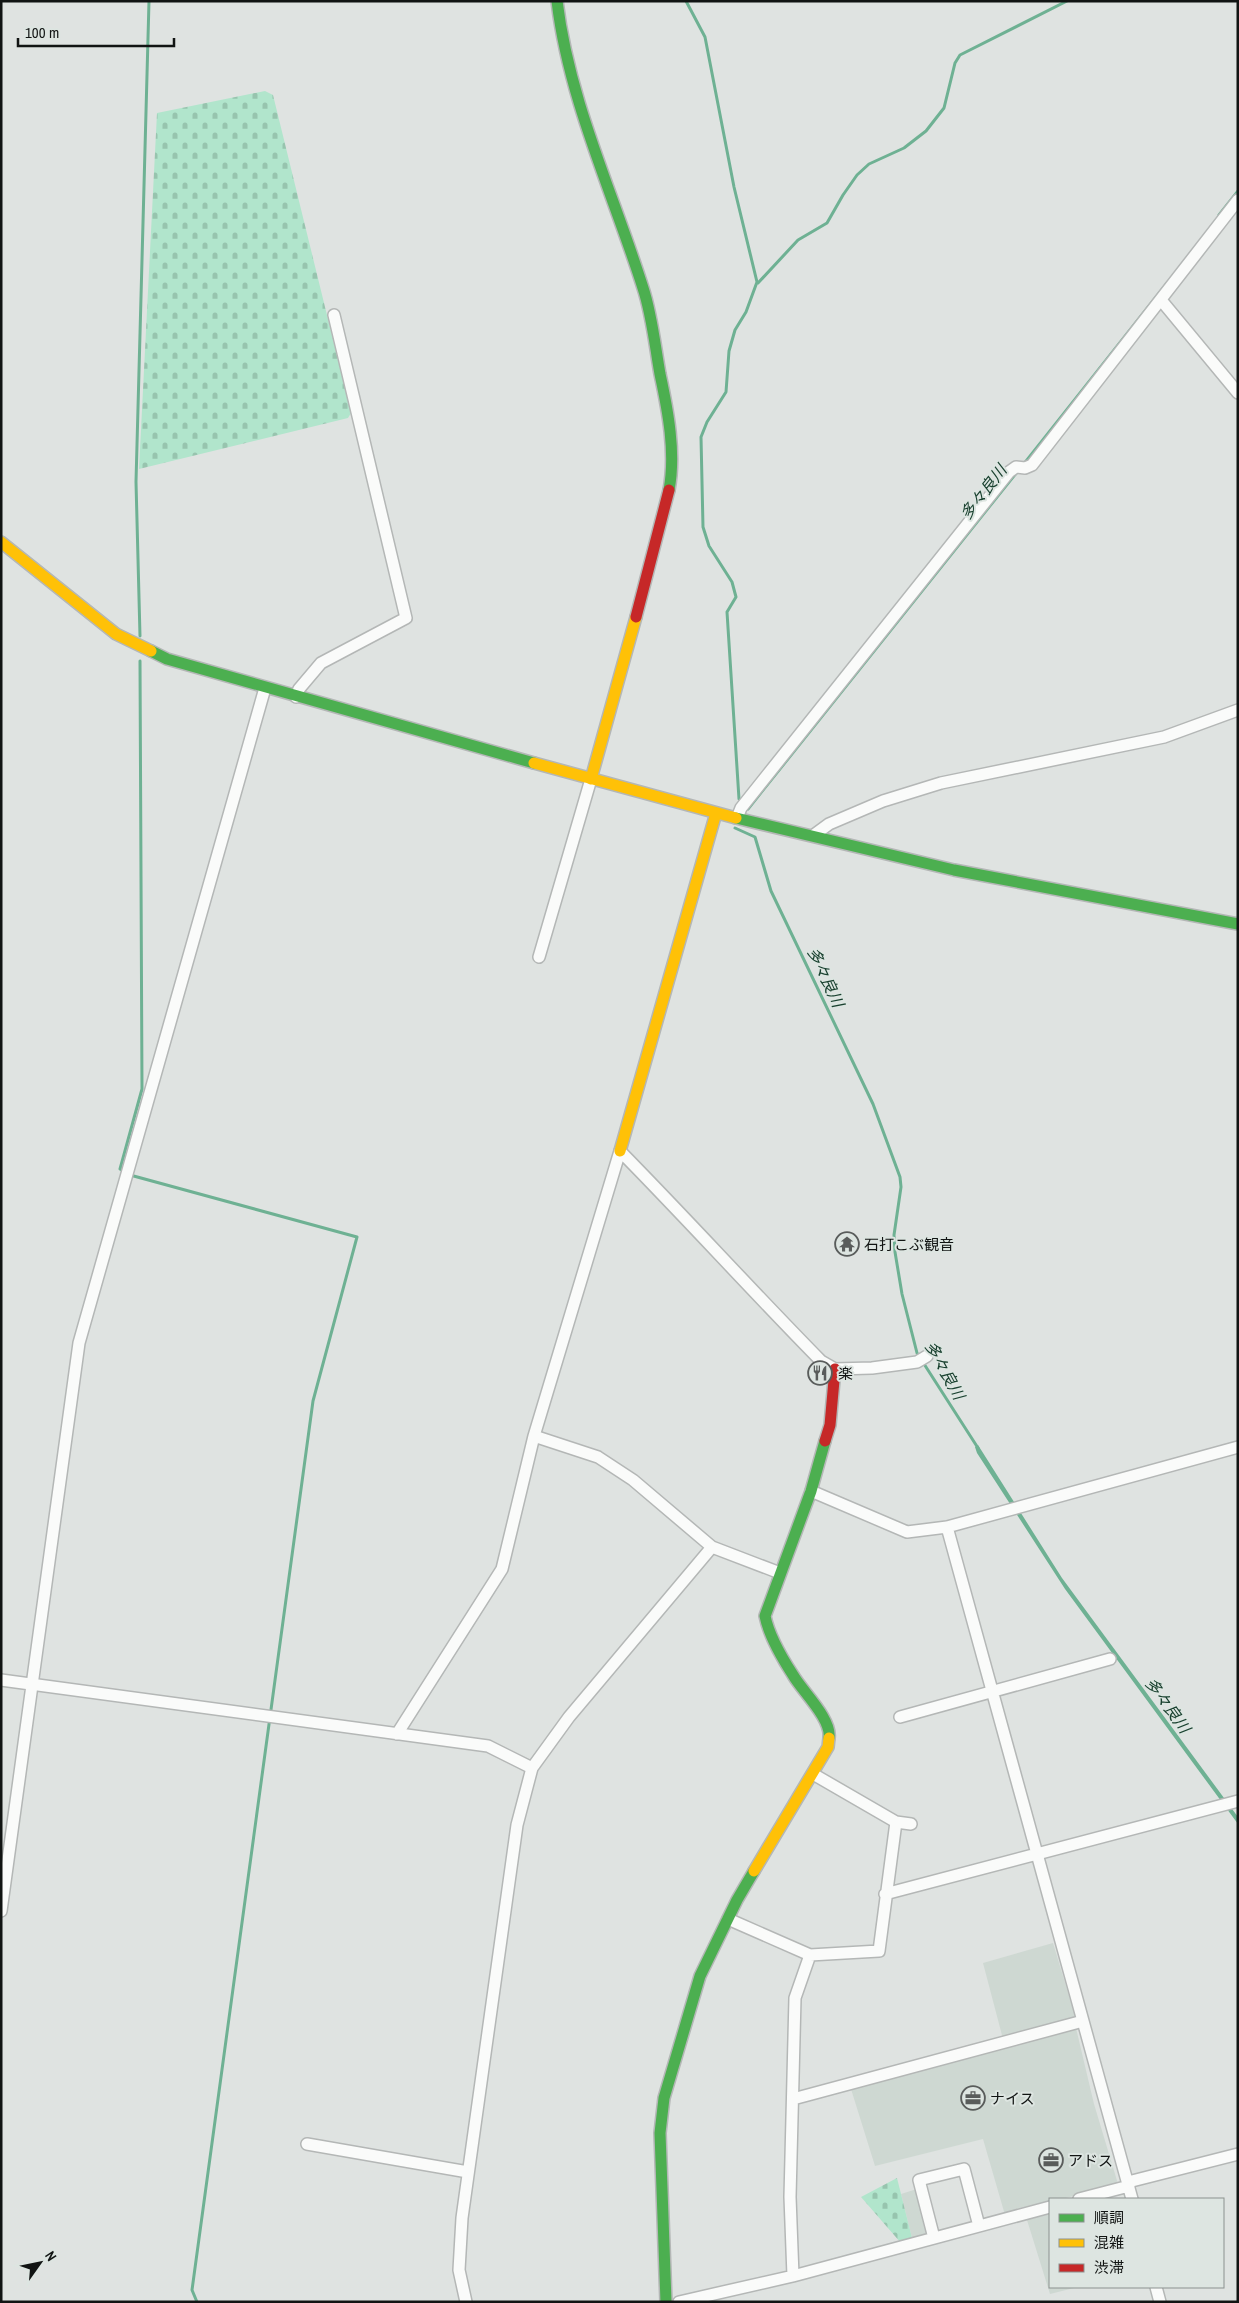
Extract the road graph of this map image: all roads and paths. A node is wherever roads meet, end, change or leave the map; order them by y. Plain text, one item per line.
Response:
1 (557, 1) edge
2 (1238, 200) edge
3 (1161, 300) junction
4 (334, 316) dead end
5 (1238, 393) edge
6 (1, 542) edge
7 (264, 688) junction
8 (296, 697) junction
9 (1238, 710) edge
10 (591, 779) junction
11 (716, 813) junction
12 (737, 818) junction
13 (814, 835) junction
14 (1238, 924) edge
15 (538, 957) dead end
16 (620, 1151) junction
17 (927, 1356) dead end
18 (835, 1369) junction
19 (534, 1436) junction
20 (1238, 1447) edge
21 (811, 1492) junction
22 (947, 1527) junction
23 (712, 1547) junction
24 (780, 1574) junction
25 (1110, 1659) dead end
26 (1, 1680) edge
27 (32, 1685) junction
28 (992, 1690) junction
29 (900, 1717) dead end
30 (397, 1734) junction
31 (532, 1768) junction
32 (812, 1774) junction
33 (1238, 1801) edge
34 (896, 1822) junction
35 (911, 1824) dead end
36 (1037, 1854) junction
37 (885, 1894) junction
38 (1, 1911) edge
39 (728, 1918) junction
40 (810, 1955) junction
41 (1083, 2021) junction
42 (793, 2100) junction
43 (307, 2144) dead end
44 (1238, 2154) edge
45 (468, 2172) junction
46 (1128, 2184) junction
47 (1082, 2198) edge
48 (1132, 2198) edge
49 (1049, 2207) edge
50 (979, 2226) junction
51 (934, 2238) junction
52 (793, 2276) junction
53 (1156, 2288) edge
54 (466, 2302) edge
55 (666, 2302) edge
56 (679, 2302) edge
57 (1160, 2302) edge

1 - 10 street
2 - 3 street
3 - 5 street
3 - 12 street
4 - 8 street
6 - 7 street
7 - 8 street
7 - 27 street
8 - 10 street
9 - 13 street
10 - 11 street
10 - 15 street
11 - 12 street
11 - 16 street
12 - 13 street
13 - 14 street
16 - 18 street
16 - 19 street
17 - 18 street
18 - 21 street
19 - 23 street
19 - 30 street
20 - 22 street
21 - 22 street
21 - 24 street
22 - 28 street
23 - 24 street
23 - 31 street
24 - 32 street
25 - 28 street
26 - 27 street
27 - 30 street
27 - 38 street
28 - 29 street
28 - 36 street
30 - 31 street
31 - 45 street
32 - 34 street
32 - 39 street
33 - 36 street
34 - 35 street
34 - 37 street
36 - 37 street
36 - 41 street
37 - 40 street
39 - 40 street
39 - 55 street
40 - 42 street
41 - 42 street
41 - 46 street
42 - 52 street
43 - 45 street
44 - 46 street
45 - 54 street
46 - 47 street
46 - 48 street
49 - 50 street
50 - 51 street
50 - 51 street
51 - 52 street
52 - 56 street
53 - 57 street

